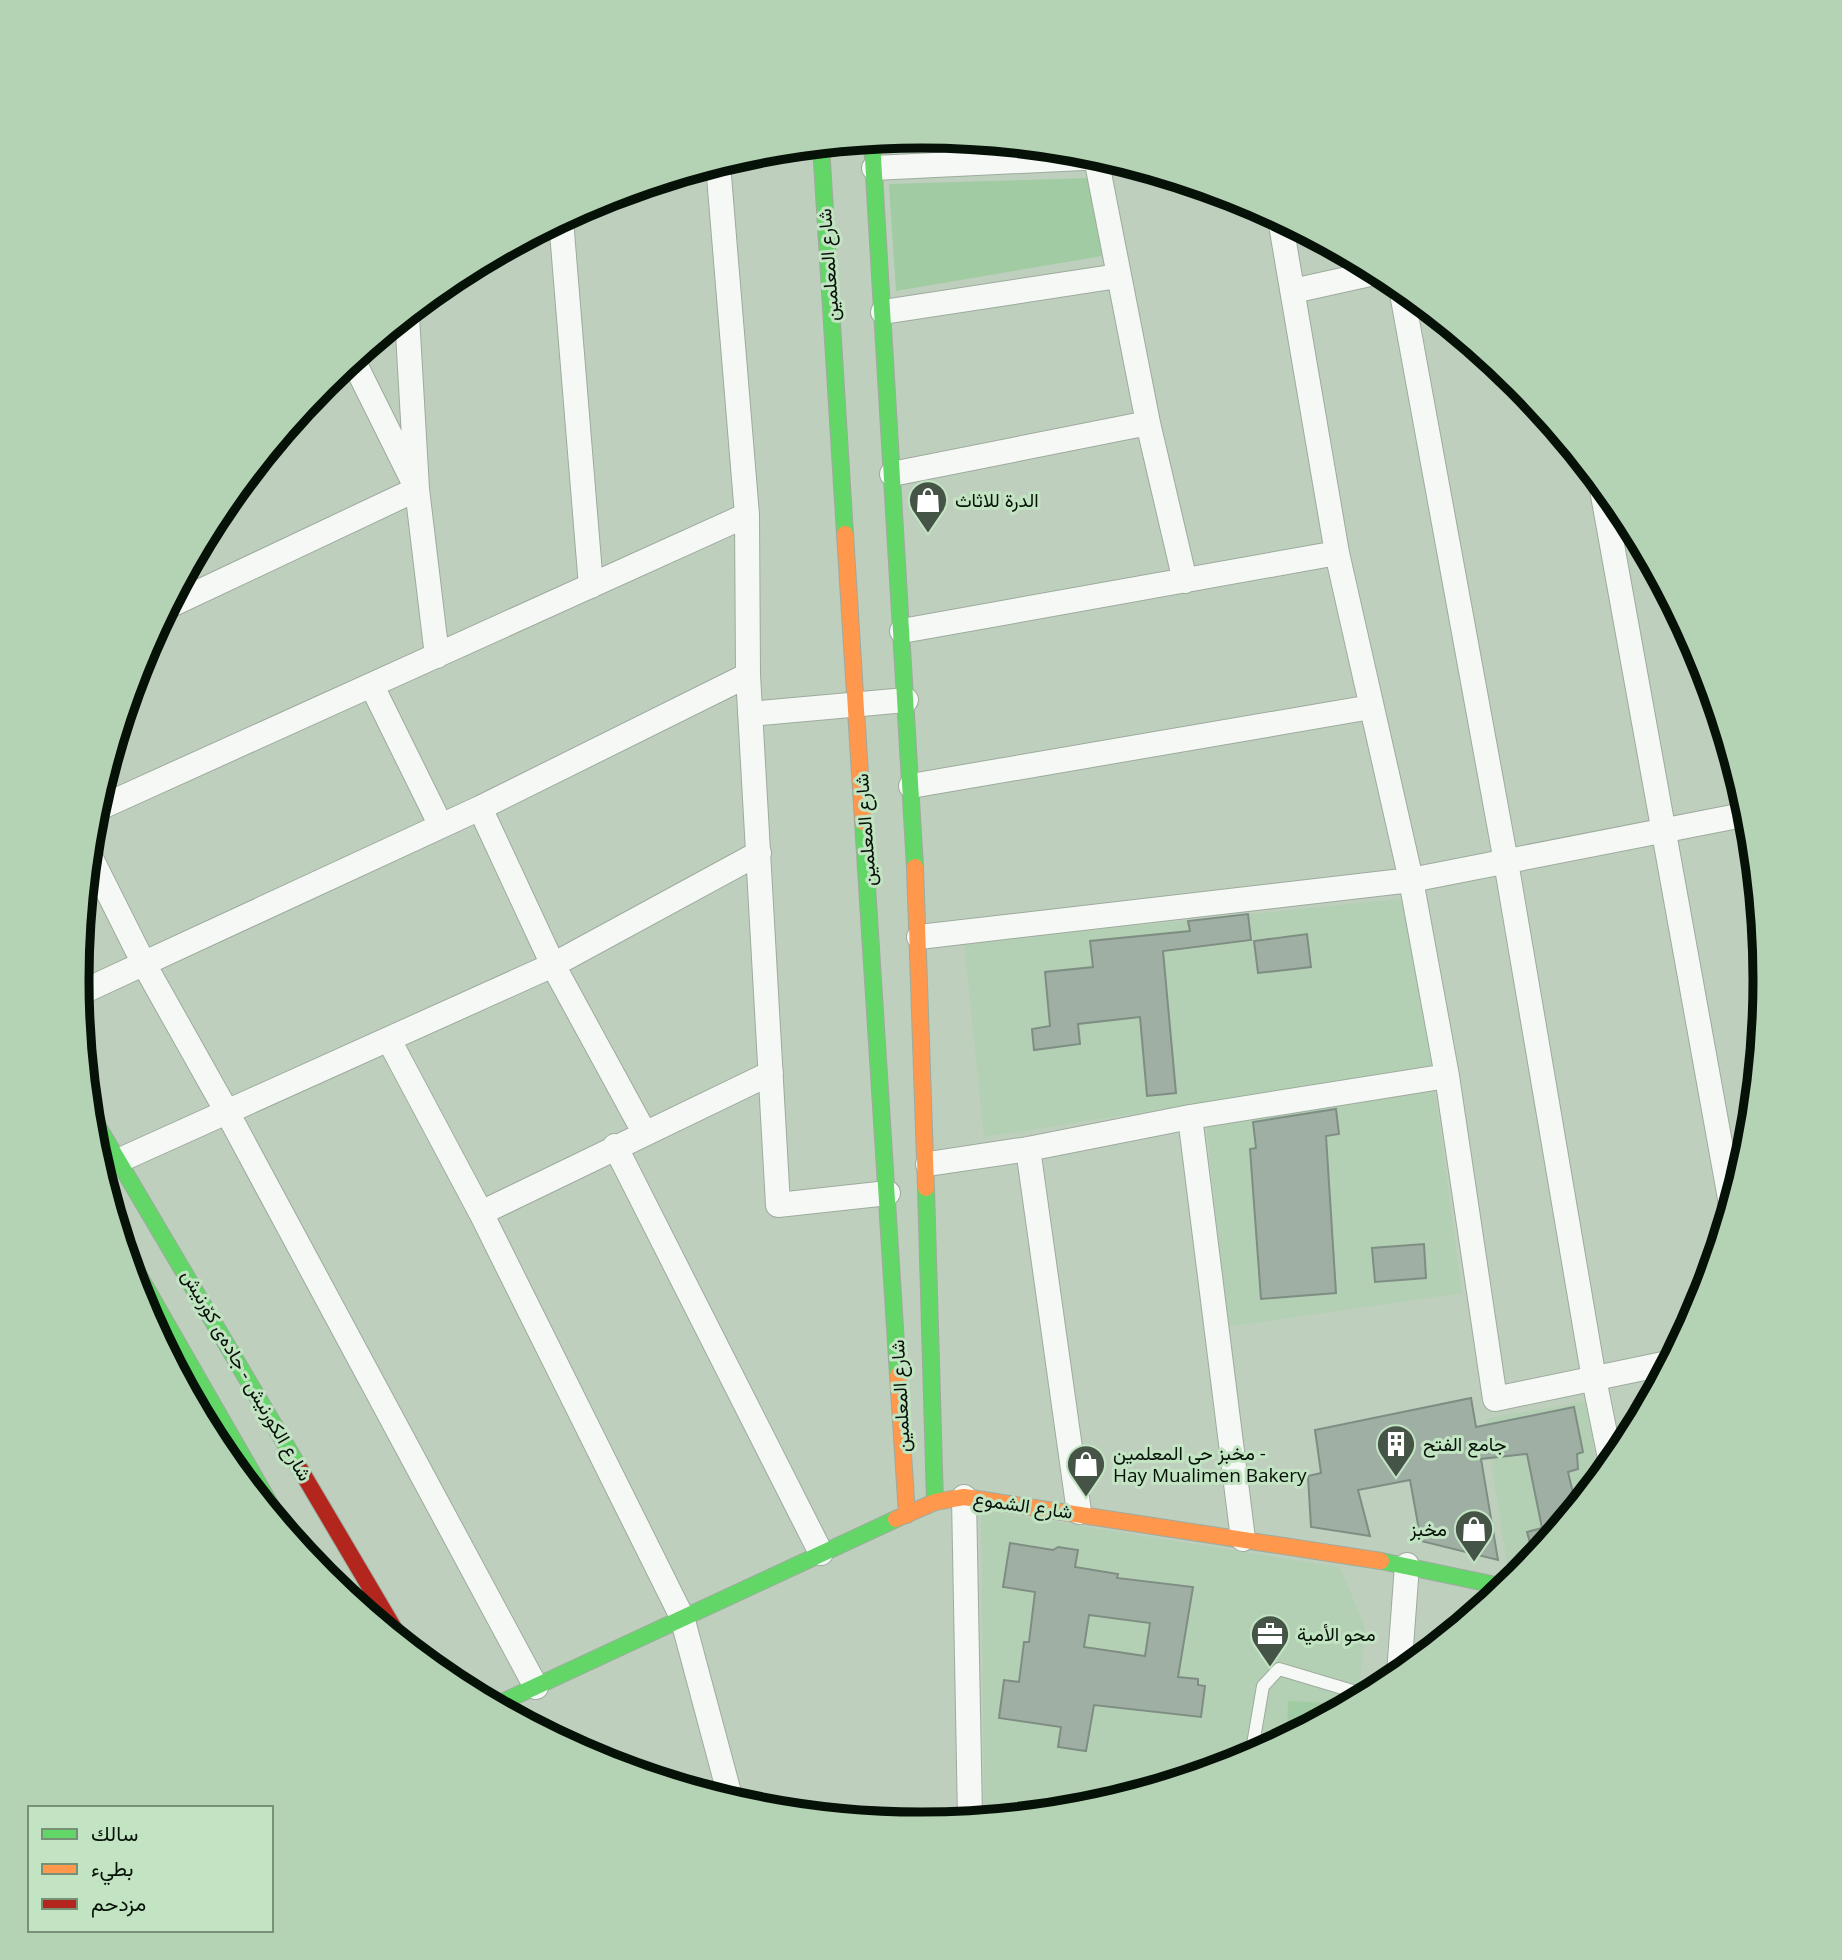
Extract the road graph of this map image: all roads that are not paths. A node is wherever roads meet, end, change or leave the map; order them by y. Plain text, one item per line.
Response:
1 (873, 150) edge
2 (822, 154) edge
3 (1058, 160) edge
4 (874, 168) junction
5 (1102, 169) edge
6 (719, 174) edge
7 (562, 230) edge
8 (1282, 231) edge
9 (1118, 276) junction
10 (1363, 276) edge
11 (1293, 291) junction
12 (1404, 303) edge
13 (883, 312) junction
14 (403, 330) edge
15 (358, 369) edge
16 (1148, 424) junction
17 (892, 474) junction
18 (417, 489) junction
19 (1605, 507) edge
20 (747, 514) junction
21 (1338, 553) junction
22 (1185, 581) junction
23 (591, 586) junction
24 (181, 600) edge
25 (902, 631) junction
26 (437, 656) junction
27 (748, 675) junction
28 (372, 685) junction
29 (906, 700) junction
30 (857, 703) junction
31 (1371, 707) junction
32 (750, 714) junction
33 (911, 786) junction
34 (108, 804) edge
35 (480, 808) junction
36 (1737, 816) edge
37 (441, 826) junction
38 (1662, 832) junction
39 (759, 853) junction
40 (1506, 862) junction
41 (96, 869) edge
42 (1411, 880) junction
43 (919, 937) junction
44 (144, 964) junction
45 (553, 965) junction
46 (89, 989) edge
47 (389, 1040) junction
48 (771, 1073) junction
49 (1447, 1076) junction
50 (228, 1112) junction
51 (1190, 1117) junction
52 (644, 1132) junction
53 (104, 1135) edge
54 (615, 1146) junction
55 (1028, 1149) junction
56 (120, 1160) junction
57 (928, 1164) junction
58 (1727, 1183) edge
59 (888, 1193) junction
60 (481, 1213) junction
61 (160, 1313) edge
62 (226, 1339) junction
63 (187, 1362) junction
64 (1658, 1365) edge
65 (1594, 1379) junction
66 (254, 1387) junction
67 (215, 1410) junction
68 (1608, 1449) edge
69 (252, 1474) edge
70 (964, 1497) junction
71 (935, 1502) junction
72 (1079, 1512) junction
73 (907, 1515) junction
74 (1243, 1539) junction
75 (821, 1553) junction
76 (1407, 1565) junction
77 (1492, 1584) edge
78 (682, 1616) junction
79 (388, 1617) edge
80 (1400, 1660) edge
81 (536, 1687) junction
82 (1352, 1691) edge
83 (506, 1701) edge
84 (1253, 1742) edge
85 (724, 1787) edge
86 (970, 1810) edge

1 - 4 street, شارع المعلمين
2 - 30 street, شارع المعلمين
3 - 4 street
4 - 13 street, شارع المعلمين
5 - 9 street
6 - 20 street
7 - 23 street
8 - 11 street
9 - 13 street
9 - 16 street
10 - 11 street
11 - 21 street
12 - 40 street
13 - 17 street, شارع المعلمين
14 - 18 street
15 - 18 street
16 - 17 street
16 - 22 street
17 - 25 street, شارع المعلمين
18 - 24 street
18 - 26 street
19 - 38 street
20 - 23 street
20 - 27 street
21 - 22 street
21 - 31 street
22 - 25 street
23 - 26 street
25 - 29 street, شارع المعلمين
26 - 28 street
27 - 32 street
27 - 35 street
28 - 34 street
28 - 37 street
29 - 30 street
29 - 33 street, شارع المعلمين
30 - 32 street
30 - 59 street, شارع المعلمين
31 - 33 street
31 - 42 street
32 - 39 street
33 - 43 street, شارع المعلمين
35 - 37 street
35 - 45 street
36 - 38 street
37 - 44 street
38 - 40 street
38 - 58 street
39 - 45 street
39 - 48 street
40 - 42 street
40 - 65 street
41 - 44 street
42 - 43 street
42 - 49 street
43 - 57 street, شارع المعلمين
44 - 46 street
44 - 50 street
45 - 47 street
45 - 52 street
47 - 50 street
47 - 60 street
48 - 52 street
48 - 59 street
49 - 51 street
49 - 65 street
50 - 56 street
50 - 81 street
51 - 55 street
51 - 74 street
52 - 54 street
53 - 56 street, شارع الكورنيش - جادەی کۆرنیش
54 - 60 street
54 - 75 street
55 - 57 street
55 - 72 street
56 - 62 street, شارع الكورنيش - جادەی کۆرنیش
57 - 71 street, شارع المعلمين
59 - 73 street, شارع المعلمين
60 - 78 street
61 - 63 street
62 - 63 street
62 - 66 street, شارع الكورنيش - جادەی کۆرنیش
63 - 67 street
64 - 65 street
65 - 68 street
66 - 67 street
66 - 79 street, شارع الكورنيش - جادەی کۆرنیش
67 - 69 street
70 - 71 street, شارع الشموع
70 - 72 street, شارع الشموع
70 - 86 street
71 - 73 street, شارع الشموع
72 - 74 street, شارع الشموع
73 - 75 street, شارع الشموع
74 - 76 street, شارع الشموع
75 - 78 street, شارع الشموع
76 - 77 street, شارع الشموع
76 - 80 street
78 - 81 street, شارع الشموع
78 - 85 street
81 - 83 street, شارع الشموع
82 - 84 lane

